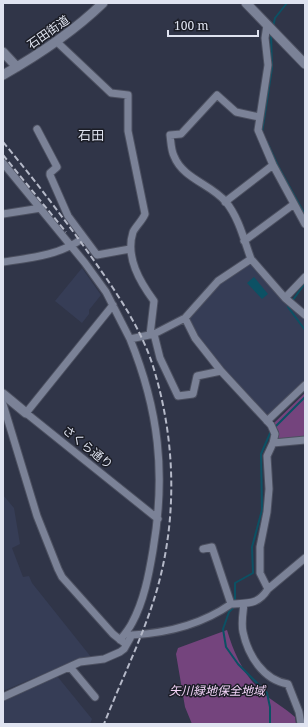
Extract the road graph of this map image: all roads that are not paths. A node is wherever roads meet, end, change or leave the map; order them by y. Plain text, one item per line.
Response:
1 (103, 3) edge
2 (247, 3) edge
3 (270, 28) junction
4 (57, 42) junction
5 (3, 52) edge
6 (305, 64) edge
7 (17, 68) junction
8 (3, 75) edge
9 (259, 117) junction
10 (37, 129) dead end
11 (3, 162) edge
12 (273, 165) junction
13 (225, 202) junction
14 (294, 204) junction
15 (41, 208) junction
16 (3, 214) edge
17 (305, 224) edge
18 (83, 238) junction
19 (244, 241) junction
20 (72, 247) junction
21 (130, 249) junction
22 (251, 259) junction
23 (3, 262) edge
24 (305, 277) edge
25 (289, 302) junction
26 (113, 306) junction
27 (305, 315) edge
28 (185, 318) junction
29 (152, 335) junction
30 (130, 338) junction
31 (221, 371) junction
32 (305, 386) edge
33 (3, 394) edge
34 (3, 404) edge
35 (26, 413) junction
36 (269, 423) junction
37 (305, 440) edge
38 (273, 443) junction
39 (158, 519) junction
40 (203, 549) dead end
41 (305, 558) edge
42 (268, 589) junction
43 (231, 604) junction
44 (242, 604) junction
45 (120, 640) junction
46 (127, 644) junction
47 (70, 667) junction
48 (3, 697) edge
49 (95, 697) dead end
50 (303, 722) edge

1 - 4 street, 石田街道
2 - 3 street
3 - 6 street
3 - 9 street
4 - 7 street, 石田街道
4 - 21 street
5 - 7 street
7 - 8 street, 石田街道
9 - 12 street
9 - 13 street
10 - 18 street
11 - 15 street
12 - 13 street
12 - 14 street
13 - 19 street
14 - 17 street
14 - 19 street
15 - 16 street
15 - 20 street
18 - 20 street
18 - 21 street
19 - 22 street
20 - 23 street
20 - 26 street
21 - 29 street
22 - 25 street
22 - 28 street
24 - 25 street
25 - 27 street
26 - 30 street
26 - 35 street
28 - 29 street
28 - 31 street
29 - 30 street
29 - 31 street
30 - 39 street
31 - 36 street
32 - 36 street
33 - 35 street, さくら通り
34 - 45 street
35 - 39 street, さくら通り
36 - 38 street
37 - 38 street
38 - 42 street
39 - 45 street
40 - 43 street
41 - 42 street
42 - 44 street
43 - 44 street
43 - 46 street
44 - 50 street
45 - 46 street
46 - 47 street
47 - 48 street
47 - 49 street

